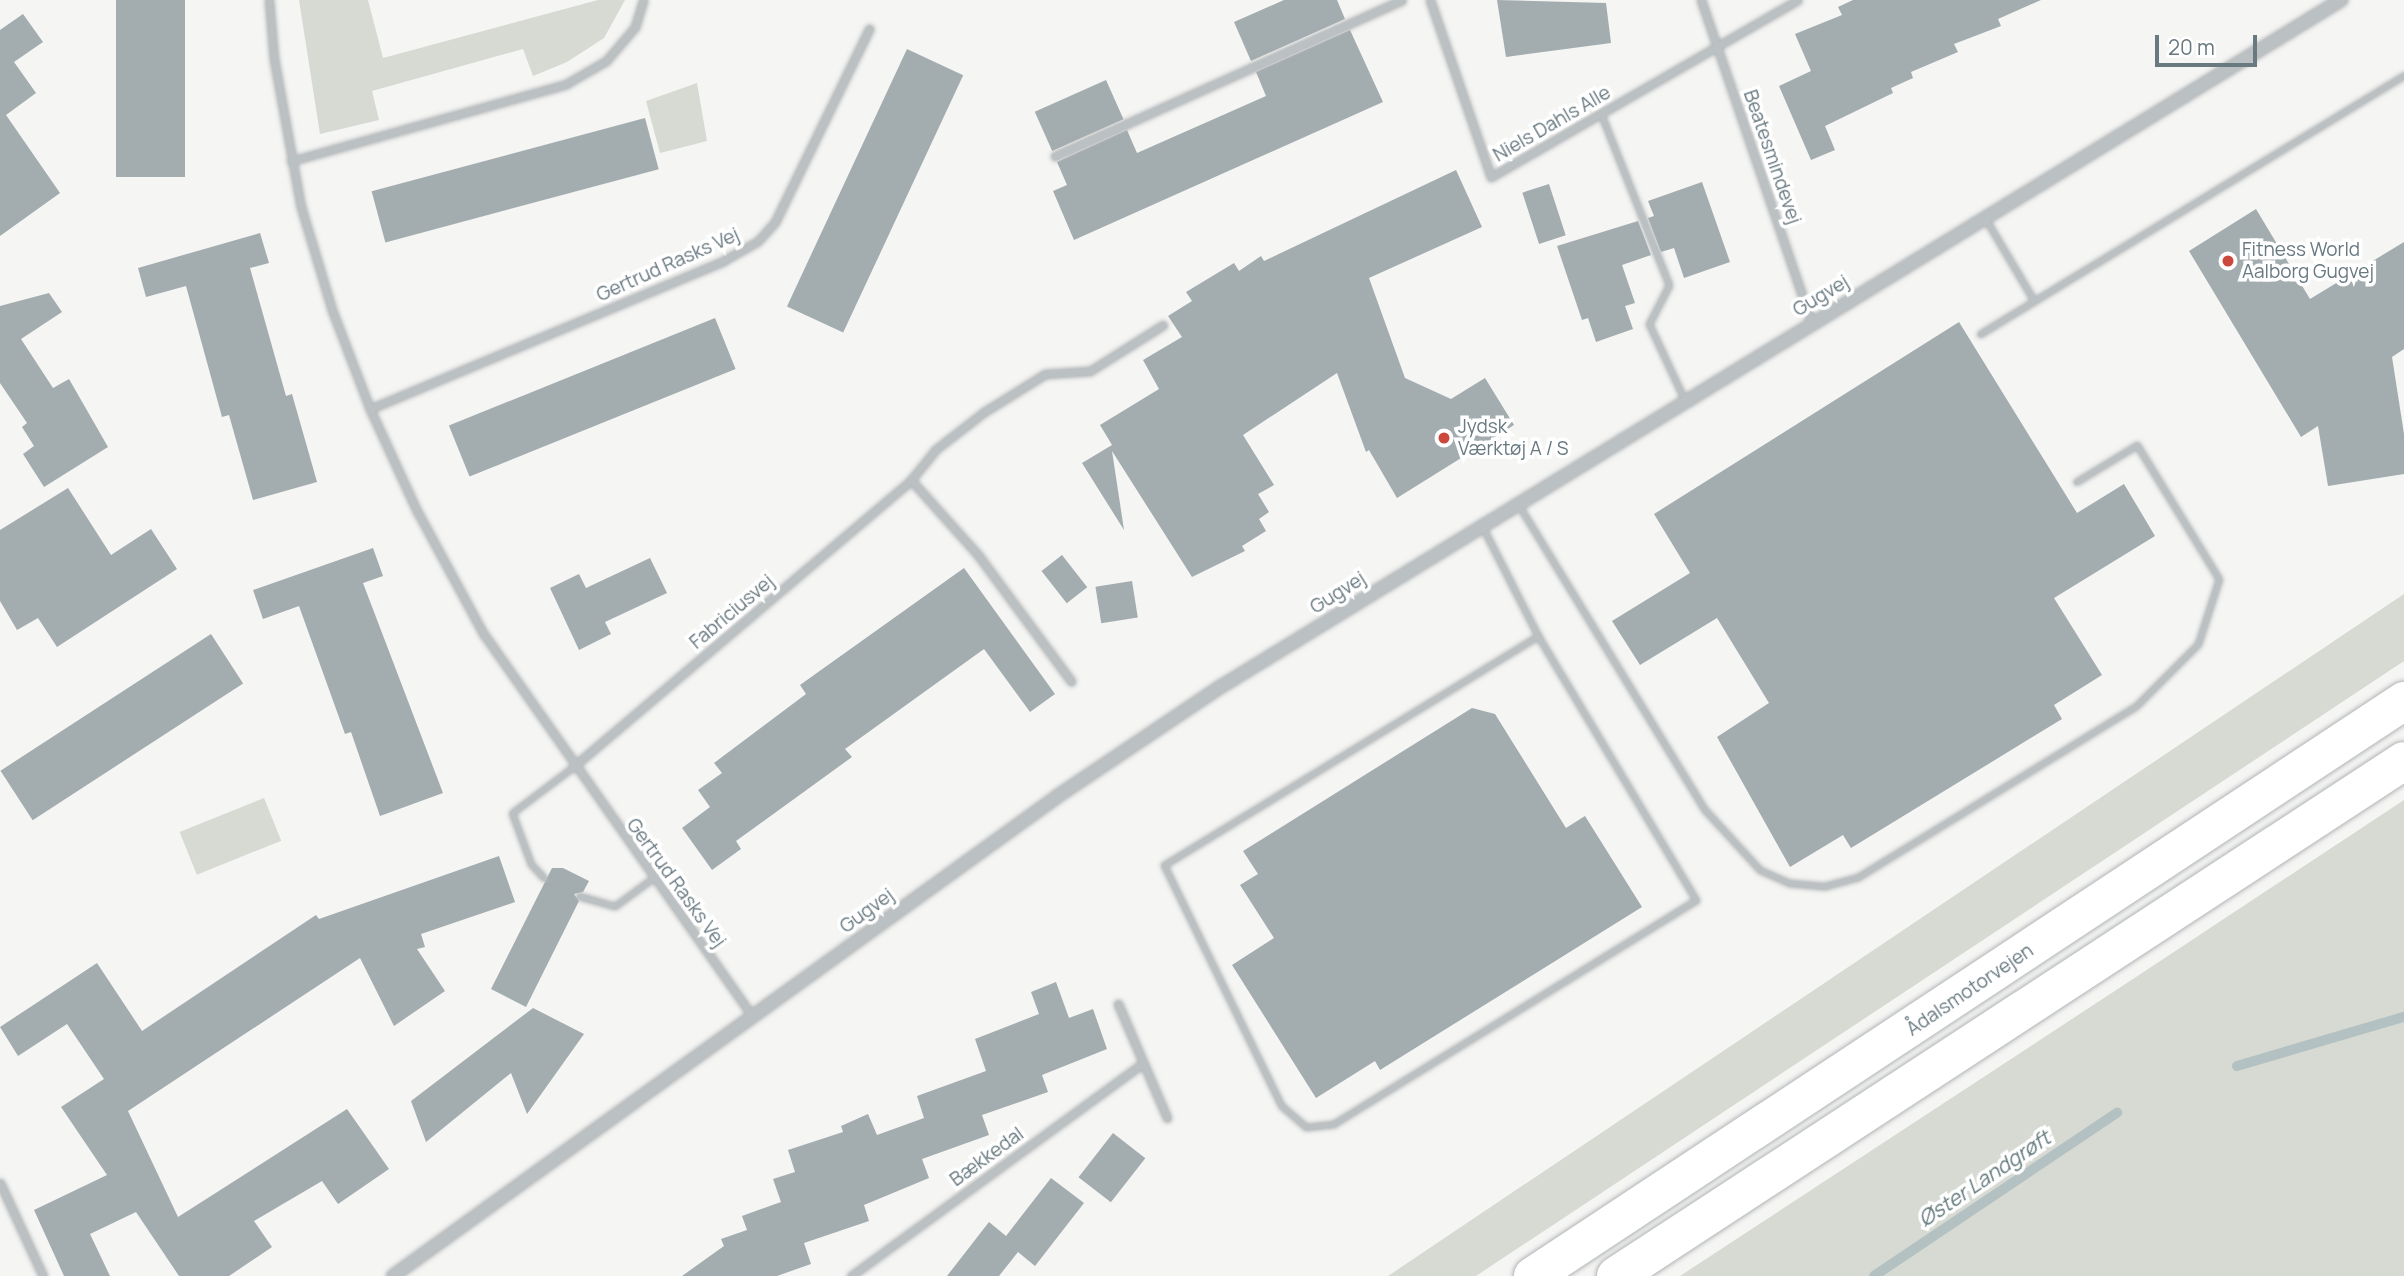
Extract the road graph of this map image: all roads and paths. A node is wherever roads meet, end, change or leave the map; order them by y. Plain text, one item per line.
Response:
1 (269, 0) edge
2 (643, 0) edge
3 (1402, 0) edge
4 (1430, 0) edge
5 (1701, 0) edge
6 (1797, 0) edge
7 (2341, 0) edge
8 (869, 29) dead end
9 (1718, 48) junction
10 (2404, 75) edge
11 (1601, 114) junction
12 (1055, 156) dead end
13 (291, 161) junction
14 (1985, 218) junction
15 (2034, 301) junction
16 (1812, 324) junction
17 (1163, 325) dead end
18 (1980, 334) dead end
19 (1685, 401) junction
20 (370, 409) junction
21 (911, 481) junction
22 (2076, 482) dead end
23 (1518, 504) junction
24 (1482, 526) junction
25 (1538, 636) junction
26 (1070, 681) dead end
27 (2404, 701) edge
28 (2404, 761) edge
29 (573, 767) junction
30 (544, 878) dead end
31 (653, 878) junction
32 (579, 896) dead end
33 (1118, 1004) dead end
34 (753, 1017) junction
35 (1143, 1063) junction
36 (1167, 1118) dead end
37 (0, 1183) edge
38 (43, 1276) edge
39 (393, 1276) edge
40 (850, 1276) edge
41 (1533, 1276) edge
42 (1616, 1276) edge

1 - 13 street, Gertrud Rasks Vej
2 - 13 street
3 - 12 street
4 - 11 street, Niels Dahls Alle
5 - 9 street, Beatesmindevej
6 - 9 street, Niels Dahls Alle
7 - 14 street, Gugvej
8 - 20 street, Gertrud Rasks Vej
9 - 11 street, Niels Dahls Alle
9 - 16 street, Beatesmindevej
10 - 15 lane
11 - 19 lane
13 - 20 street, Gertrud Rasks Vej
14 - 15 lane
14 - 16 street, Gugvej
15 - 18 lane
16 - 19 street, Gugvej
17 - 21 street, Fabriciusvej
19 - 23 street, Gugvej
20 - 29 street, Gertrud Rasks Vej
21 - 26 street
21 - 29 street, Fabriciusvej
22 - 23 lane
23 - 24 street, Gugvej
24 - 25 lane
24 - 34 street, Gugvej
25 - 25 lane
27 - 41 highway, Ådalsmotorvejen
28 - 42 highway
29 - 30 lane
29 - 31 street, Gertrud Rasks Vej
31 - 32 lane
31 - 34 street, Gertrud Rasks Vej
33 - 35 street
34 - 39 street, Gugvej
35 - 36 street
35 - 40 street, Bækkedal
37 - 38 street

